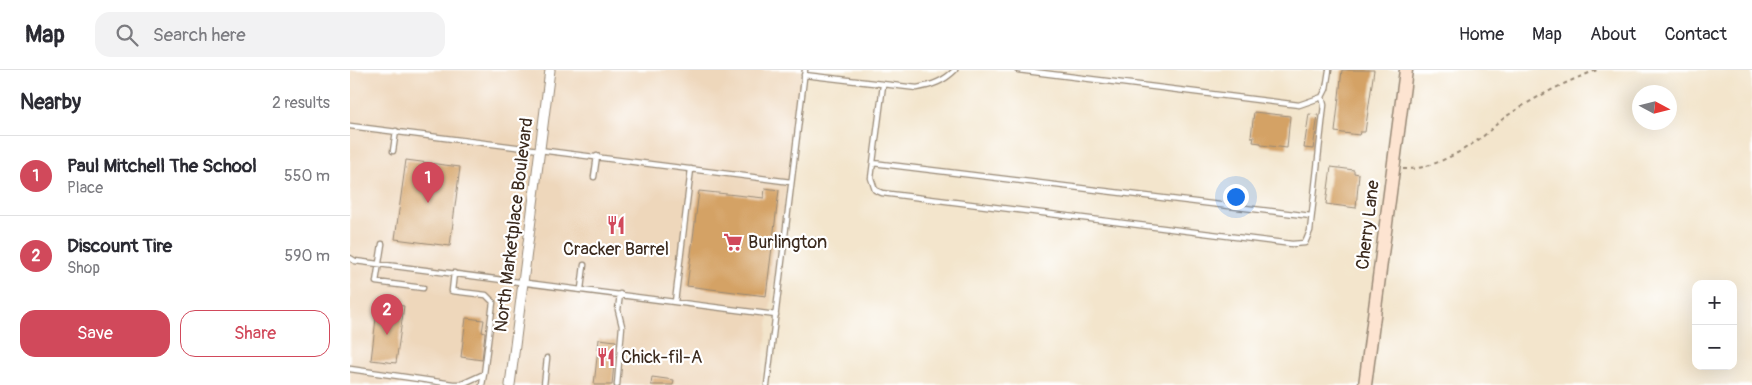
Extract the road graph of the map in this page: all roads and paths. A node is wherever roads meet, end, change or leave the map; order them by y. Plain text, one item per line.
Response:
1 (550, 70) edge
2 (955, 70) edge
3 (1018, 70) edge
4 (1329, 70) edge
5 (1406, 70) edge
6 (1597, 70) edge
7 (804, 73) edge
8 (882, 85) junction
9 (1322, 97) junction
10 (350, 126) edge
11 (396, 131) junction
12 (540, 149) junction
13 (393, 151) dead end
14 (597, 156) junction
15 (873, 162) junction
16 (692, 169) junction
17 (1394, 169) junction
18 (594, 177) dead end
19 (792, 182) junction
20 (1311, 216) junction
21 (382, 244) dead end
22 (350, 259) edge
23 (379, 264) junction
24 (584, 265) dead end
25 (454, 273) junction
26 (523, 281) junction
27 (424, 288) dead end
28 (581, 289) junction
29 (620, 294) junction
30 (675, 302) junction
31 (776, 315) junction
32 (547, 358) dead end
33 (350, 369) edge
34 (484, 374) junction
35 (449, 384) edge
36 (482, 385) edge
37 (510, 385) edge
38 (544, 385) edge
39 (617, 385) edge
40 (767, 385) edge
41 (1365, 385) edge

1 - 12 street, North Marketplace Boulevard
2 - 8 lane
3 - 9 lane
4 - 9 lane
5 - 17 main road, Cherry Lane
6 - 17 path
7 - 8 lane
7 - 19 lane
8 - 15 lane
9 - 20 lane
10 - 11 lane
11 - 12 lane
11 - 13 lane
12 - 14 lane
12 - 26 street, North Marketplace Boulevard
14 - 16 lane
14 - 18 lane
15 - 20 lane
15 - 20 lane
16 - 19 lane
16 - 30 lane
17 - 41 main road, Cherry Lane
19 - 31 lane
21 - 23 lane
22 - 23 lane
23 - 25 lane
23 - 27 lane
24 - 28 lane
25 - 26 lane
25 - 34 lane
26 - 28 lane
26 - 37 street, North Marketplace Boulevard
28 - 29 lane
29 - 30 lane
29 - 39 lane
30 - 31 lane
31 - 40 lane
32 - 38 lane
33 - 35 lane
34 - 35 lane
34 - 36 lane

